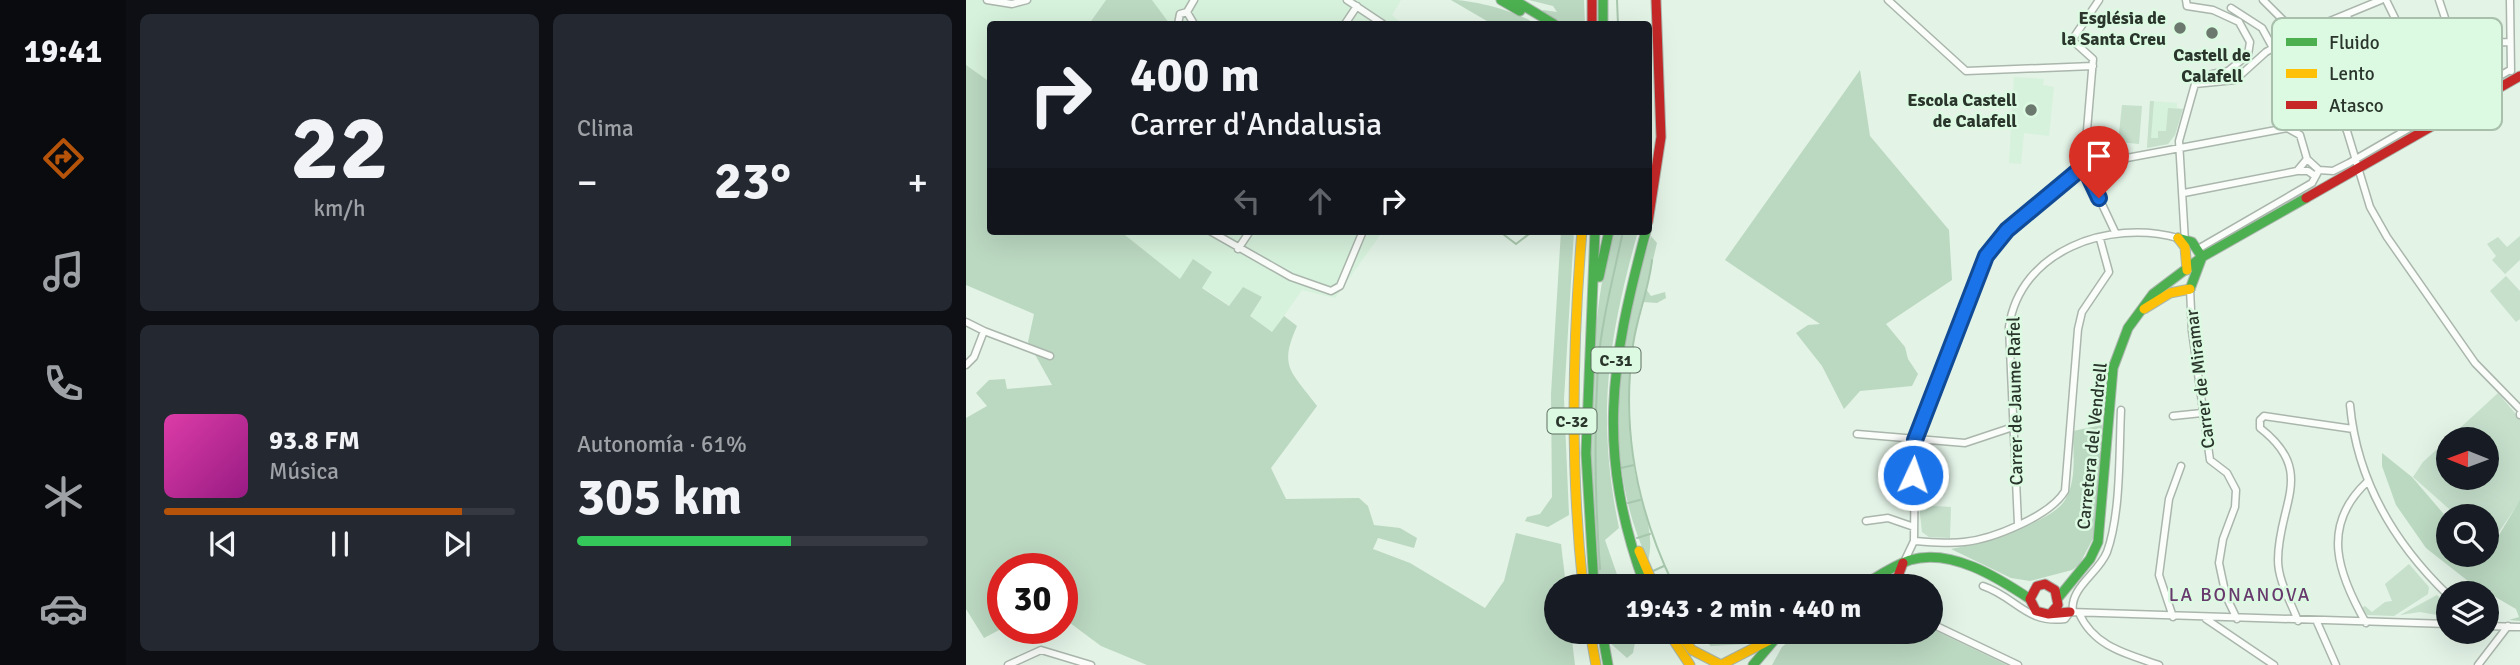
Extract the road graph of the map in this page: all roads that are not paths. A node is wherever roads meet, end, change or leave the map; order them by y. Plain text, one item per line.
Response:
1 (987, 0) edge
2 (1027, 0) edge
3 (1194, 0) edge
4 (1347, 0) edge
5 (1501, 0) edge
6 (1514, 0) edge
7 (1592, 0) edge
8 (1604, 0) edge
9 (1656, 0) edge
10 (1888, 0) edge
11 (2099, 0) edge
12 (2384, 0) edge
13 (2439, 0) edge
14 (2510, 0) edge
15 (2267, 2) edge
16 (2186, 3) edge
17 (1357, 6) junction
18 (2231, 8) dead end
19 (1187, 12) junction
20 (2347, 16) joint
21 (2284, 18) edge
22 (2342, 18) edge
23 (2393, 18) edge
24 (2444, 18) edge
25 (2241, 19) junction
26 (1180, 21) edge
27 (1192, 21) edge
28 (1347, 21) edge
29 (1379, 21) edge
30 (1536, 21) edge
31 (1549, 21) edge
32 (1592, 21) edge
33 (1603, 21) edge
34 (2502, 42) edge
35 (2510, 42) junction
36 (2272, 43) edge
37 (2272, 49) edge
38 (2093, 66) junction
39 (2515, 75) edge
40 (2214, 81) junction
41 (2276, 130) edge
42 (2291, 130) edge
43 (2344, 130) edge
44 (2410, 130) edge
45 (2418, 130) edge
46 (2179, 147) junction
47 (2307, 159) junction
48 (2358, 164) junction
49 (2084, 166) junction
50 (2297, 171) junction
51 (2316, 175) junction
52 (2321, 189) junction
53 (2184, 193) junction
54 (1652, 196) edge
55 (2116, 234) junction
56 (1216, 235) edge
57 (1247, 235) edge
58 (1361, 235) edge
59 (1581, 235) edge
60 (1595, 235) edge
61 (1608, 235) edge
62 (1645, 235) edge
63 (2100, 239) junction
64 (2182, 241) junction
65 (1238, 249) junction
66 (2200, 253) junction
67 (2187, 266) junction
68 (2190, 289) junction
69 (2137, 314) junction
70 (1590, 321) junction
71 (966, 322) edge
72 (984, 331) junction
73 (1050, 356) dead end
74 (966, 365) edge
75 (2350, 405) dead end
76 (2121, 410) dead end
77 (2202, 413) junction
78 (2520, 413) edge
79 (2174, 416) dead end
80 (2013, 427) junction
81 (2353, 429) junction
82 (1857, 434) dead end
83 (1915, 440) junction
84 (2181, 466) dead end
85 (2367, 482) junction
86 (1621, 492) junction
87 (1866, 521) dead end
88 (2018, 524) junction
89 (1913, 527) junction
90 (1914, 541) junction
91 (1903, 563) junction
92 (1582, 574) edge
93 (1593, 574) edge
94 (1641, 574) edge
95 (1649, 574) edge
96 (1883, 574) edge
97 (1899, 574) edge
98 (2071, 580) junction
99 (2436, 582) edge
100 (1983, 586) dead end
101 (2011, 586) junction
102 (2053, 588) junction
103 (2033, 589) junction
104 (2029, 599) junction
105 (2058, 600) junction
106 (2052, 612) junction
107 (2074, 613) junction
108 (2097, 614) junction
109 (2173, 617) junction
110 (2204, 618) junction
111 (2237, 619) junction
112 (2298, 621) junction
113 (2317, 622) junction
114 (2366, 622) junction
115 (2436, 624) edge
116 (2499, 626) edge
117 (2508, 626) junction
118 (2520, 627) edge
119 (1943, 629) edge
120 (2088, 629) junction
121 (1592, 644) edge
122 (1604, 644) edge
123 (1677, 644) edge
124 (1680, 644) edge
125 (1686, 644) edge
126 (1762, 644) edge
127 (1772, 644) edge
128 (1088, 664) edge
129 (1008, 665) edge
130 (1596, 665) edge
131 (1608, 665) edge
132 (1685, 665) edge
133 (1693, 665) edge
134 (1721, 665) edge
135 (1753, 665) edge
136 (2018, 665) edge
137 (2159, 665) edge
138 (2274, 665) edge
139 (2336, 665) edge
140 (2478, 665) edge

1 - 2 street
3 - 19 street
4 - 17 street
5 - 30 main road
6 - 31 main road
7 - 32 main road
8 - 33 main road
9 - 54 main road
10 - 38 street
11 - 38 street
12 - 20 street
12 - 23 street
13 - 24 street
14 - 35 street
15 - 21 street
16 - 25 street
17 - 28 street
17 - 29 street
18 - 25 street
19 - 26 street
19 - 27 street
20 - 22 street
25 - 36 street
25 - 40 street
34 - 35 street
35 - 39 street
37 - 40 street
38 - 49 street
40 - 46 street
41 - 46 street
42 - 47 street
43 - 48 street
44 - 48 street
45 - 48 main road, Carretera del Vendrell
46 - 49 street
46 - 53 street
47 - 50 street
47 - 51 street
48 - 51 street
48 - 52 main road, Carretera del Vendrell
48 - 78 street
49 - 55 street
49 - 83 street
50 - 51 street
50 - 53 street
51 - 52 street
51 - 66 street
52 - 66 main road, Carretera del Vendrell
53 - 64 street
55 - 63 street, Carrer de Jaume Rafel
55 - 64 street, Carrer de Jaume Rafel
56 - 65 street
57 - 65 street
58 - 65 street
59 - 92 main road, C-32
60 - 70 main road, C-32
61 - 70 main road
62 - 86 main road, C-31
63 - 80 street, Carrer de Jaume Rafel
63 - 88 street
64 - 66 main road
64 - 67 main road
66 - 67 main road, Carretera del Vendrell
66 - 68 main road
67 - 68 main road
67 - 69 main road, Carretera del Vendrell
68 - 69 main road
68 - 77 street, Carrer de Miramar
69 - 98 main road, Carretera del Vendrell
70 - 93 main road, C-32
71 - 72 street
72 - 73 street
72 - 74 street
75 - 81 street
76 - 107 street
77 - 79 street
77 - 111 street, Carrer de Miramar
80 - 83 street
80 - 88 street, Carrer de Jaume Rafel
81 - 85 street
81 - 112 street
82 - 83 street
83 - 89 street
84 - 109 street
85 - 99 street
85 - 114 street
86 - 94 main road, C-31
86 - 95 main road, C-31
87 - 89 street
88 - 90 street
89 - 90 street
90 - 91 street
91 - 96 main road
91 - 97 main road
91 - 101 main road
98 - 102 main road, Carretera del Vendrell
98 - 105 main road, Carretera del Vendrell
100 - 107 street
101 - 103 main road
101 - 104 main road
102 - 103 main road
102 - 105 main road
103 - 104 main road
104 - 106 main road
105 - 106 main road
105 - 107 main road
106 - 107 main road
107 - 108 street
107 - 120 street
108 - 109 street
108 - 120 street
109 - 110 street
110 - 111 street
110 - 138 street
111 - 112 street
112 - 113 street
113 - 114 street
113 - 139 street
114 - 115 street
116 - 117 street
117 - 118 street
117 - 140 street
119 - 136 street
120 - 137 street
121 - 130 main road
122 - 131 main road
123 - 132 main road
124 - 133 main road
125 - 134 main road
126 - 134 main road
127 - 135 main road
128 - 129 street

